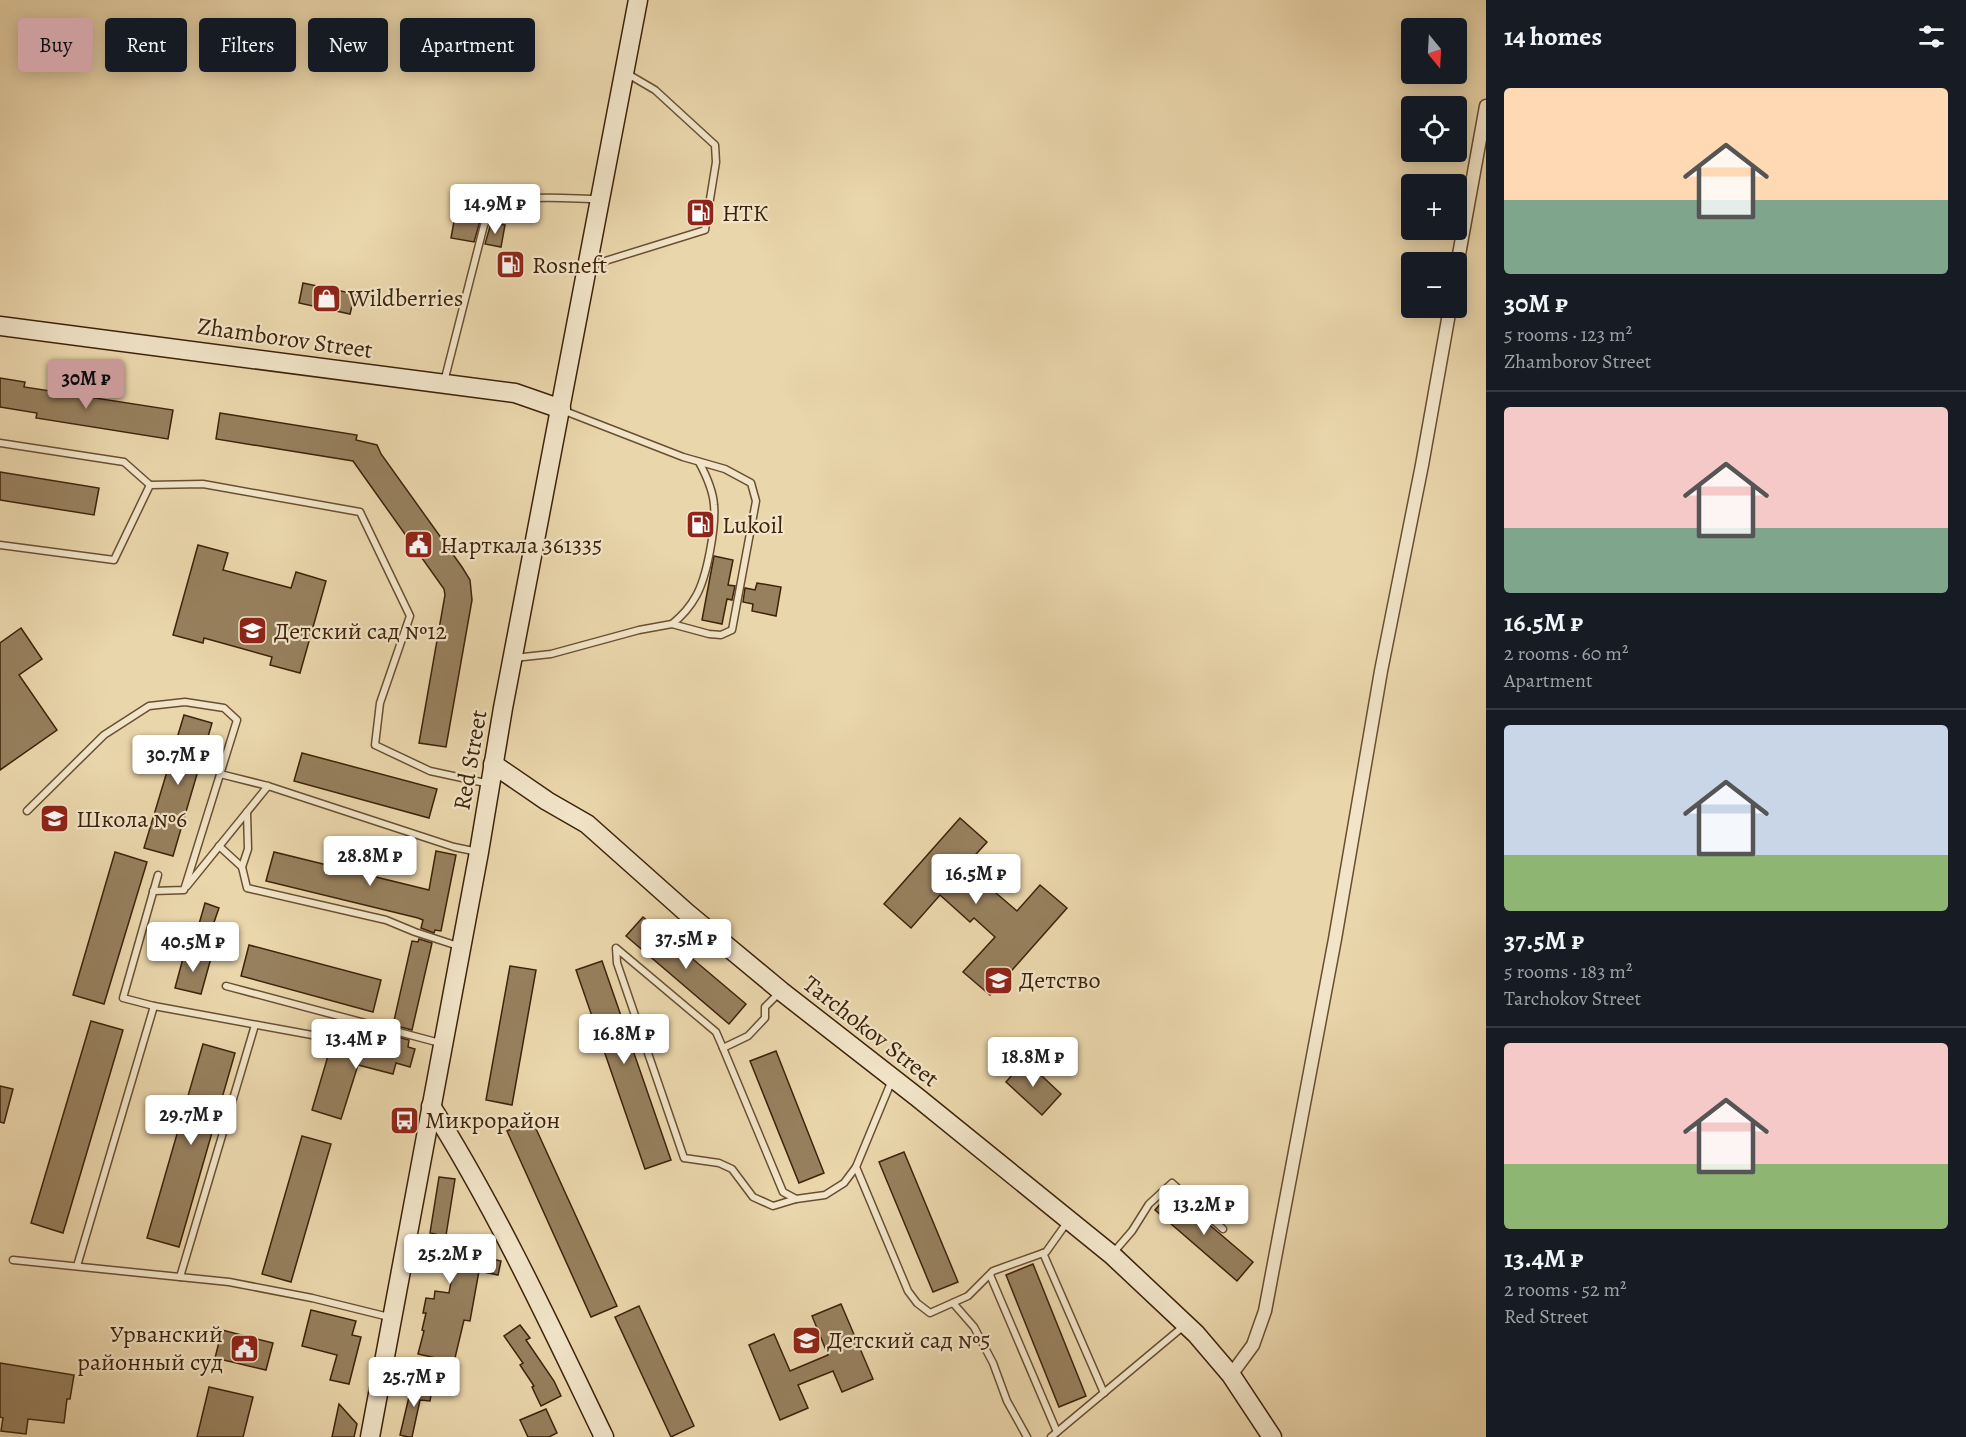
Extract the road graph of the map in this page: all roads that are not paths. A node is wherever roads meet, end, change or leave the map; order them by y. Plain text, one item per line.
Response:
1 (638, 0) edge
2 (625, 72) junction
3 (1486, 106) edge
4 (602, 199) junction
5 (1459, 252) edge
6 (588, 266) junction
7 (1448, 318) edge
8 (0, 326) edge
9 (444, 383) junction
10 (561, 409) junction
11 (0, 443) edge
12 (699, 462) junction
13 (150, 485) junction
14 (0, 545) edge
15 (672, 624) junction
16 (513, 658) junction
17 (493, 764) junction
18 (220, 774) junction
19 (490, 784) junction
20 (268, 786) junction
21 (27, 811) dead end
22 (247, 812) junction
23 (219, 846) junction
24 (479, 852) junction
25 (242, 867) junction
26 (158, 875) dead end
27 (184, 890) junction
28 (153, 891) junction
29 (462, 947) junction
30 (226, 986) dead end
31 (781, 991) junction
32 (154, 1006) junction
33 (255, 1024) junction
34 (374, 1026) junction
35 (443, 1044) junction
36 (723, 1048) junction
37 (893, 1078) junction
38 (431, 1106) junction
39 (856, 1167) junction
40 (796, 1199) junction
41 (1068, 1221) junction
42 (1223, 1229) dead end
43 (1043, 1253) junction
44 (1112, 1255) junction
45 (14, 1260) dead end
46 (76, 1266) junction
47 (990, 1275) junction
48 (180, 1277) junction
49 (952, 1303) junction
50 (393, 1318) junction
51 (1186, 1325) junction
52 (1231, 1375) junction
53 (1104, 1393) junction
54 (1057, 1432) junction
55 (370, 1437) edge
56 (604, 1437) edge
57 (1027, 1437) edge
58 (1051, 1437) edge
59 (1272, 1437) edge

1 - 2 main road, Red Street
2 - 4 main road, Red Street
2 - 6 lane
3 - 5 street
4 - 6 main road, Red Street
4 - 9 lane
6 - 10 main road, Red Street
7 - 52 street
8 - 9 main road, Zhamborov Street
9 - 10 main road, Zhamborov Street
10 - 12 lane
10 - 16 main road, Red Street
11 - 13 lane
12 - 15 lane
12 - 15 lane
13 - 14 lane
13 - 19 lane
15 - 16 lane
16 - 17 main road, Red Street
17 - 19 main road, Red Street
17 - 31 main road, Tarchokov Street
18 - 20 lane
18 - 21 lane
18 - 27 lane
19 - 24 main road, Red Street
20 - 22 lane
20 - 24 lane
22 - 23 lane
22 - 25 lane
23 - 25 lane
23 - 27 lane
24 - 29 main road, Red Street
25 - 29 lane
26 - 28 lane
27 - 28 lane
28 - 32 lane
29 - 35 main road, Red Street
30 - 34 lane
31 - 36 lane
31 - 37 main road, Tarchokov Street
32 - 33 lane
32 - 46 lane
33 - 34 lane
33 - 48 lane
34 - 35 lane
35 - 38 main road, Red Street
36 - 40 lane
36 - 40 lane
37 - 39 lane
37 - 41 main road, Tarchokov Street
38 - 50 main road, Red Street
38 - 56 main road
39 - 40 lane
39 - 49 lane
41 - 43 lane
41 - 44 main road, Tarchokov Street
42 - 44 lane
43 - 47 lane
43 - 53 lane
44 - 51 main road, Tarchokov Street
45 - 46 lane
46 - 48 lane
47 - 49 lane
47 - 54 lane
48 - 50 lane
49 - 57 lane
50 - 55 main road, Red Street
51 - 52 main road, Tarchokov Street
51 - 53 lane
52 - 59 main road, Tarchokov Street
53 - 54 lane
54 - 58 lane

